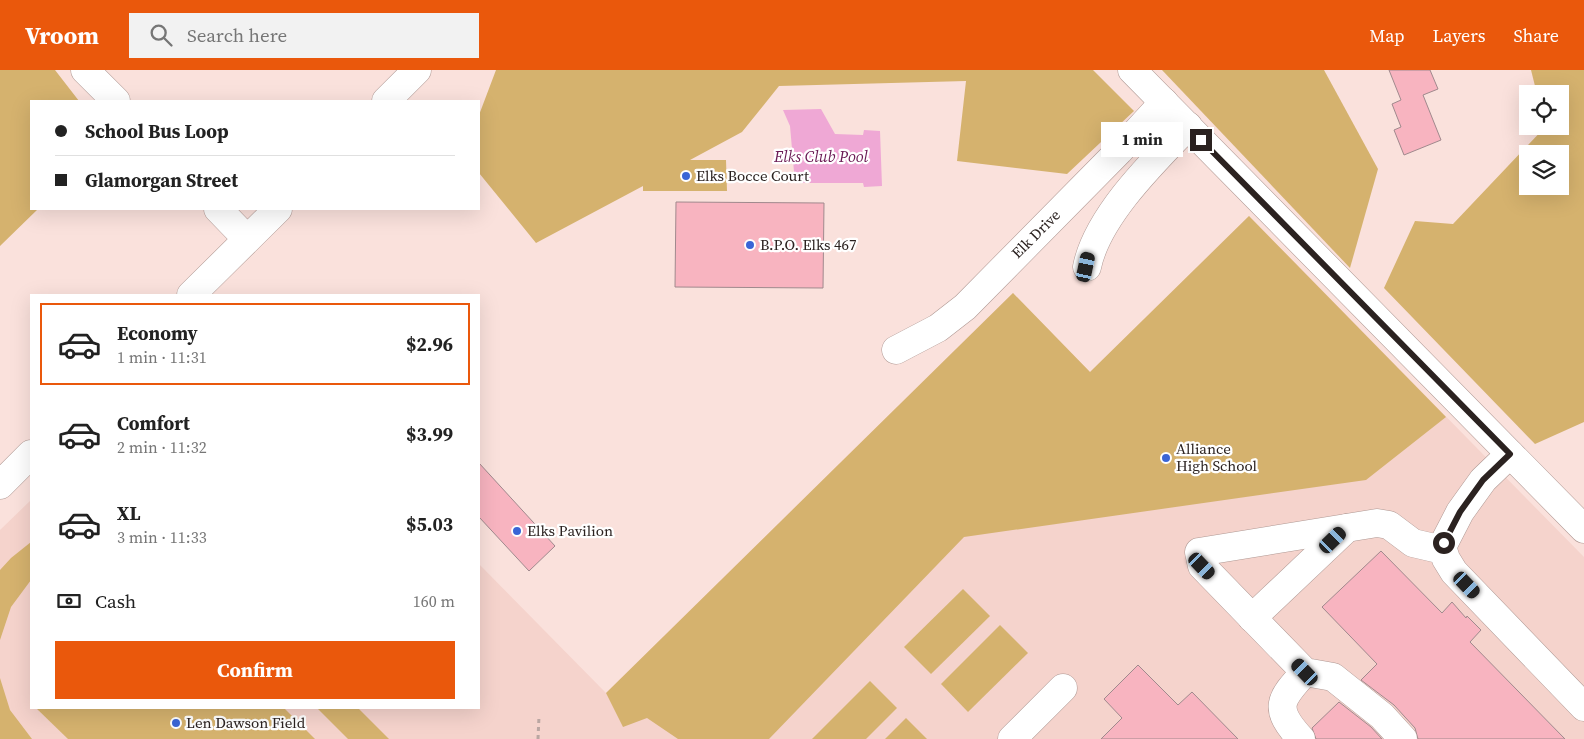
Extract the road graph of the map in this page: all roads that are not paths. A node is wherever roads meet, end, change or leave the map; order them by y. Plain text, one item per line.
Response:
1 (85, 70) edge
2 (417, 70) edge
3 (1132, 70) edge
4 (115, 100) edge
5 (387, 100) edge
6 (1164, 102) junction
7 (1188, 126) junction
8 (219, 210) edge
9 (277, 210) edge
10 (247, 239) junction
11 (1086, 267) dead end
12 (192, 294) edge
13 (896, 350) dead end
14 (1510, 454) junction
15 (30, 455) edge
16 (0, 485) edge
17 (1347, 528) junction
18 (1584, 529) edge
19 (1443, 550) junction
20 (1252, 618) junction
21 (1305, 672) junction
22 (1064, 688) dead end
23 (1584, 707) edge
24 (1012, 739) edge
25 (1301, 739) edge
26 (1403, 739) edge

1 - 4 street
2 - 5 street
3 - 6 street
6 - 7 street
6 - 13 street, Elk Drive
7 - 11 street
7 - 14 street
8 - 10 street
9 - 10 street
10 - 12 street
14 - 18 street
14 - 19 street
15 - 16 street
17 - 19 street
17 - 20 street
17 - 20 street
19 - 23 street
20 - 21 street
21 - 25 street
21 - 26 street
22 - 24 street

